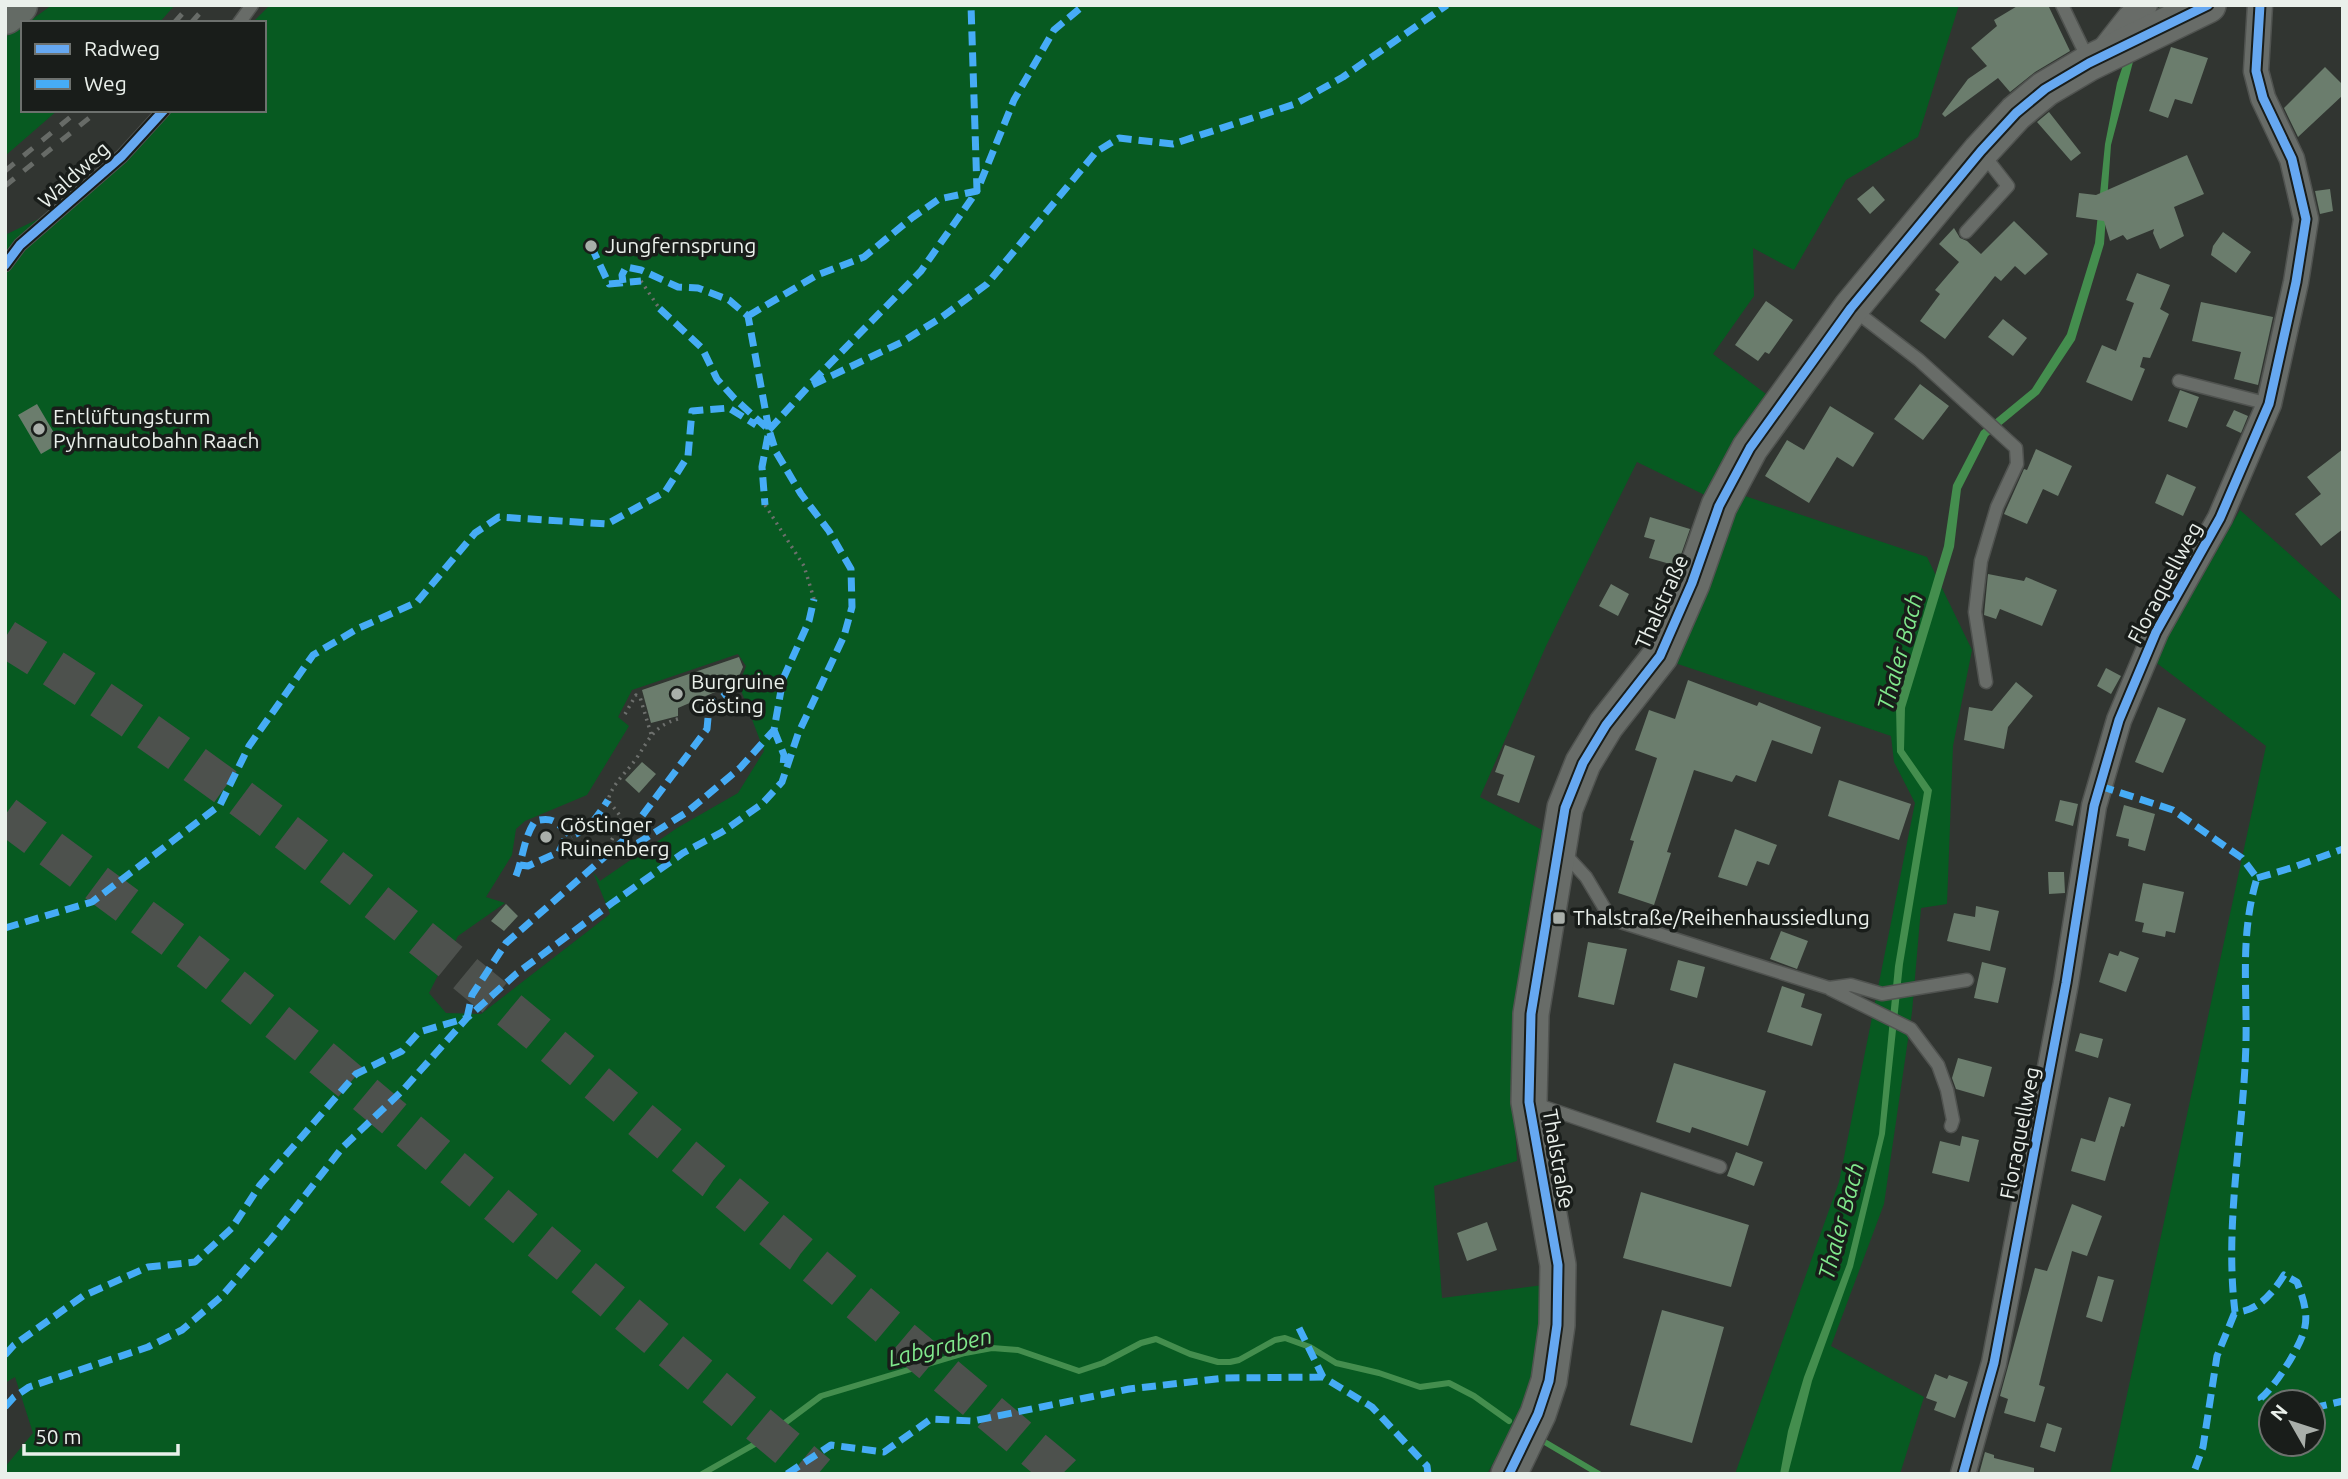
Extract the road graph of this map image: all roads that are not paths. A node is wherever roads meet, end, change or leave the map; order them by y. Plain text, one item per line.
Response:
1 (18, 5) edge
2 (252, 5) edge
3 (2062, 5) edge
4 (2208, 5) edge
5 (2260, 5) edge
6 (5, 15) edge
7 (2149, 19) edge
8 (240, 21) edge
9 (2101, 58) junction
10 (162, 112) edge
11 (1981, 151) junction
12 (1966, 232) dead end
13 (5, 265) edge
14 (1851, 308) junction
15 (2179, 381) dead end
16 (2269, 404) junction
17 (1986, 682) dead end
18 (1558, 847) junction
19 (1967, 980) dead end
20 (1829, 988) junction
21 (1867, 990) junction
22 (1862, 1006) junction
23 (1529, 1102) junction
24 (1951, 1126) dead end
25 (1720, 1167) dead end
26 (1509, 1474) edge
27 (1963, 1474) edge

1 - 6 main road
2 - 8 lane
3 - 9 lane
4 - 7 main road, Thalstraße
5 - 16 street, Floraquellweg
7 - 9 main road, Thalstraße
9 - 11 main road, Thalstraße
10 - 13 lane, Waldweg
11 - 12 lane
11 - 14 main road, Thalstraße
14 - 17 lane
14 - 18 main road, Thalstraße
15 - 16 lane
16 - 27 street, Floraquellweg
18 - 20 lane
18 - 23 main road, Thalstraße
19 - 21 lane
20 - 21 lane
20 - 22 lane
21 - 22 lane
22 - 24 lane
23 - 25 lane
23 - 26 main road, Thalstraße

